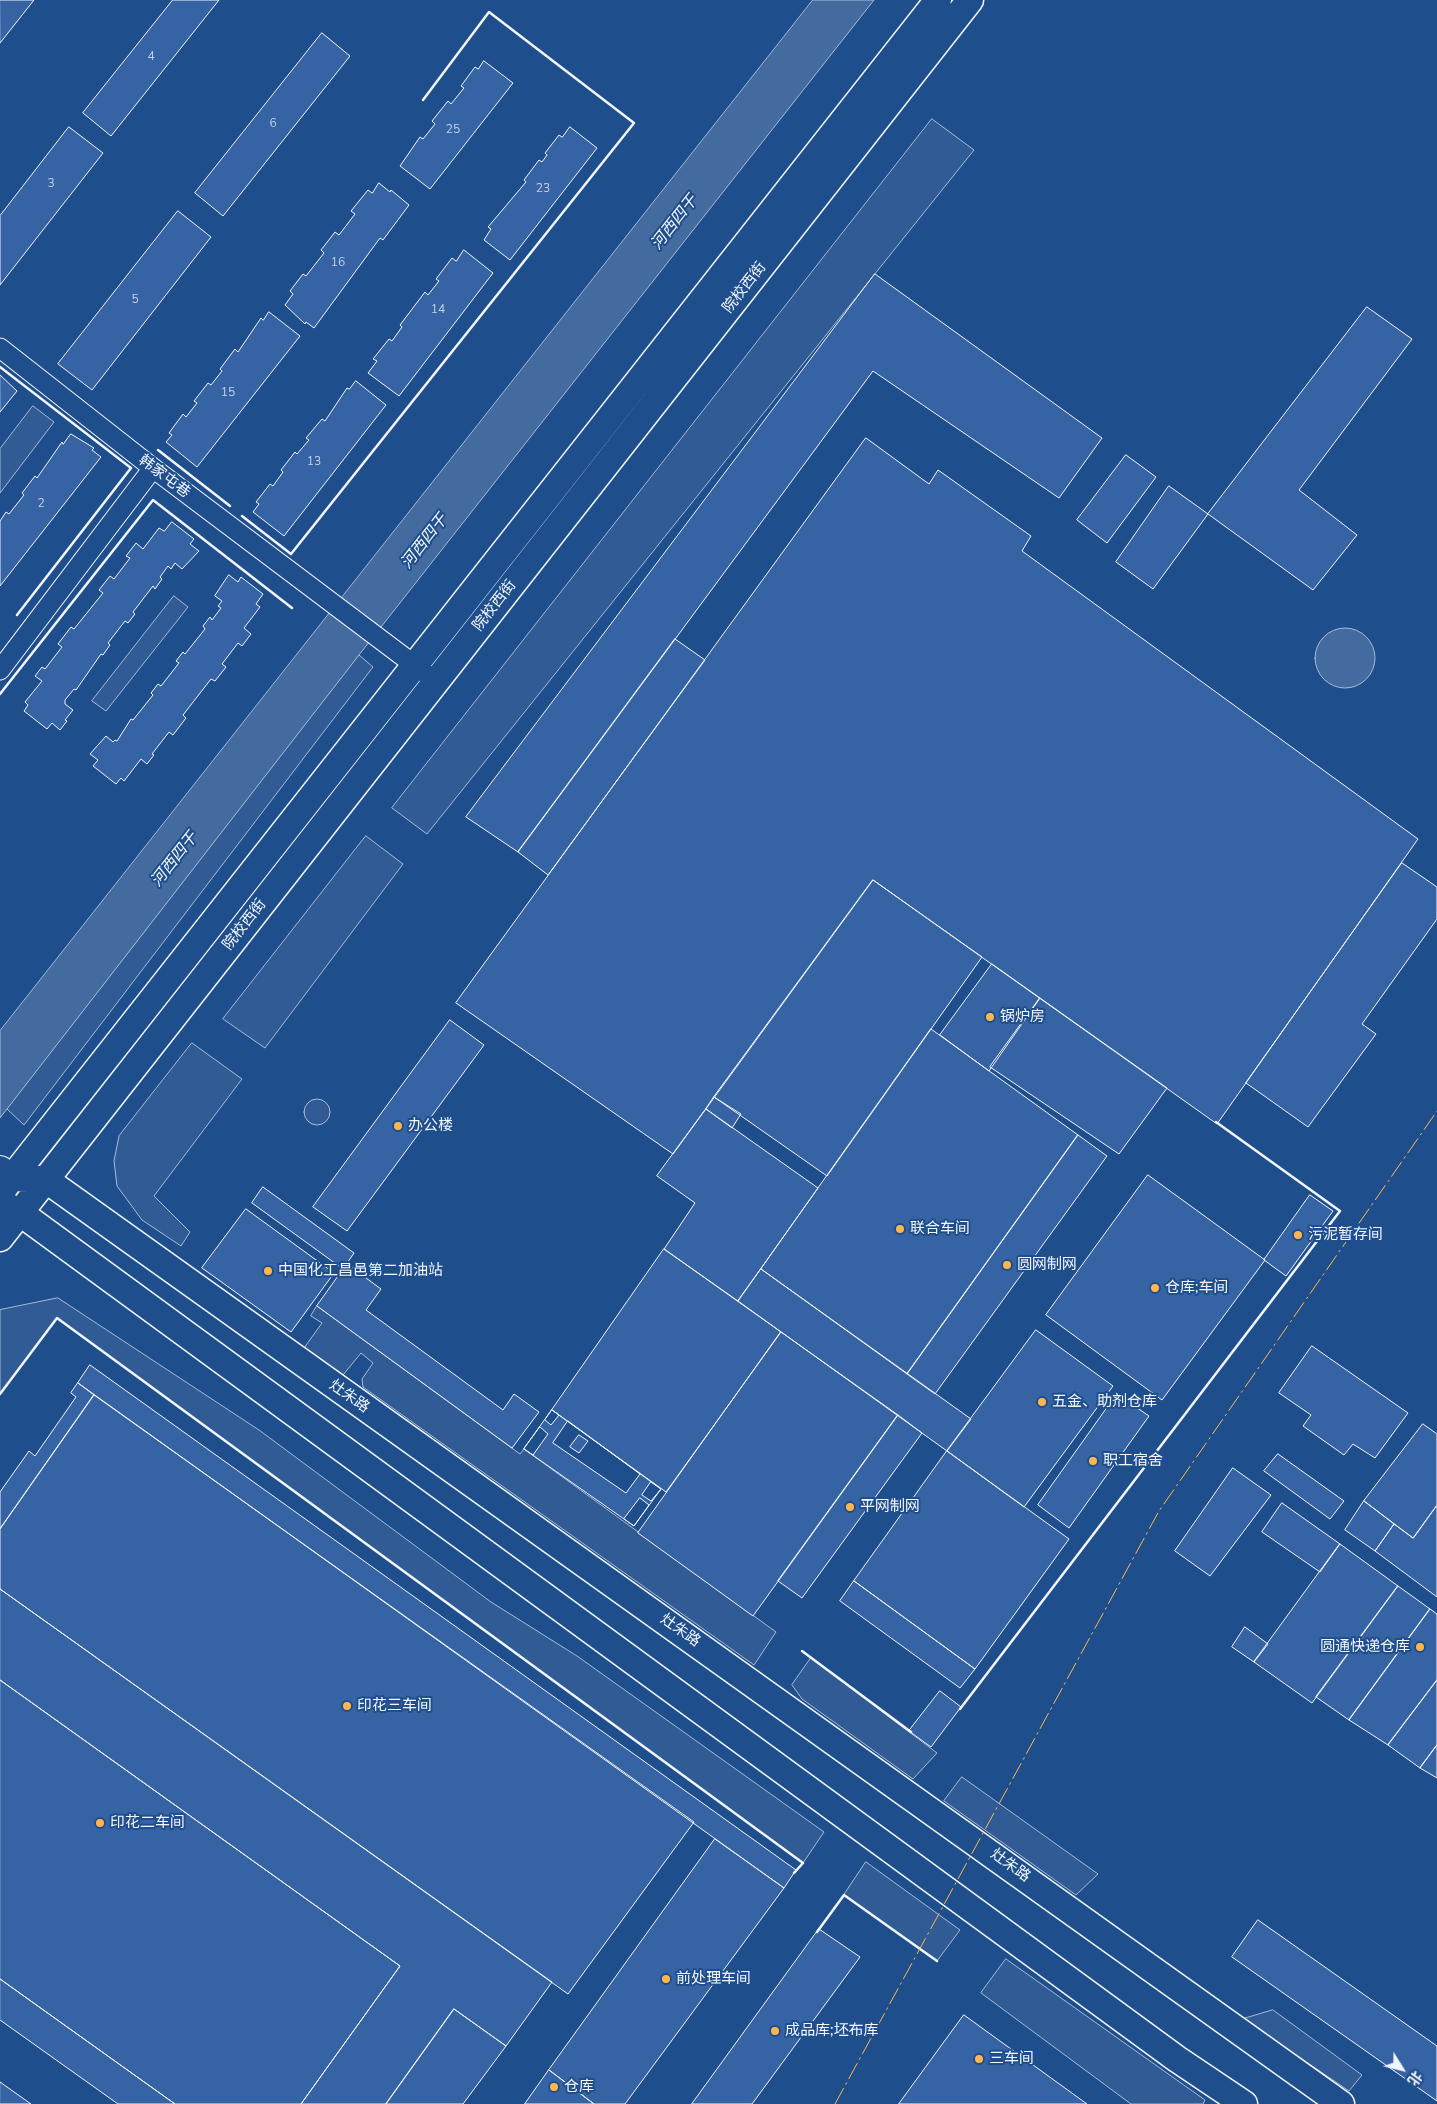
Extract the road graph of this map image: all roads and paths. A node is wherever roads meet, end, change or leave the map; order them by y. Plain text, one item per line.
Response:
1 (938, 0) edge
2 (970, 0) edge
3 (0, 348) edge
4 (153, 468) junction
5 (416, 665) junction
6 (0, 670) edge
7 (435, 682) junction
8 (46, 1179) junction
9 (4, 1180) edge
10 (10, 1207) edge
11 (0, 1238) edge
12 (1244, 2104) edge
13 (1341, 2104) edge

1 - 5 main road, 院校西街
2 - 7 main road, 院校西街
3 - 4 street, 韩家屯巷
4 - 5 street, 韩家屯巷
4 - 6 street
5 - 7 street
5 - 9 main road, 院校西街
7 - 8 main road, 院校西街
8 - 9 main road
8 - 10 main road, 院校西街
8 - 13 main road, 灶朱路
10 - 11 main road, 院校西街
10 - 12 main road

